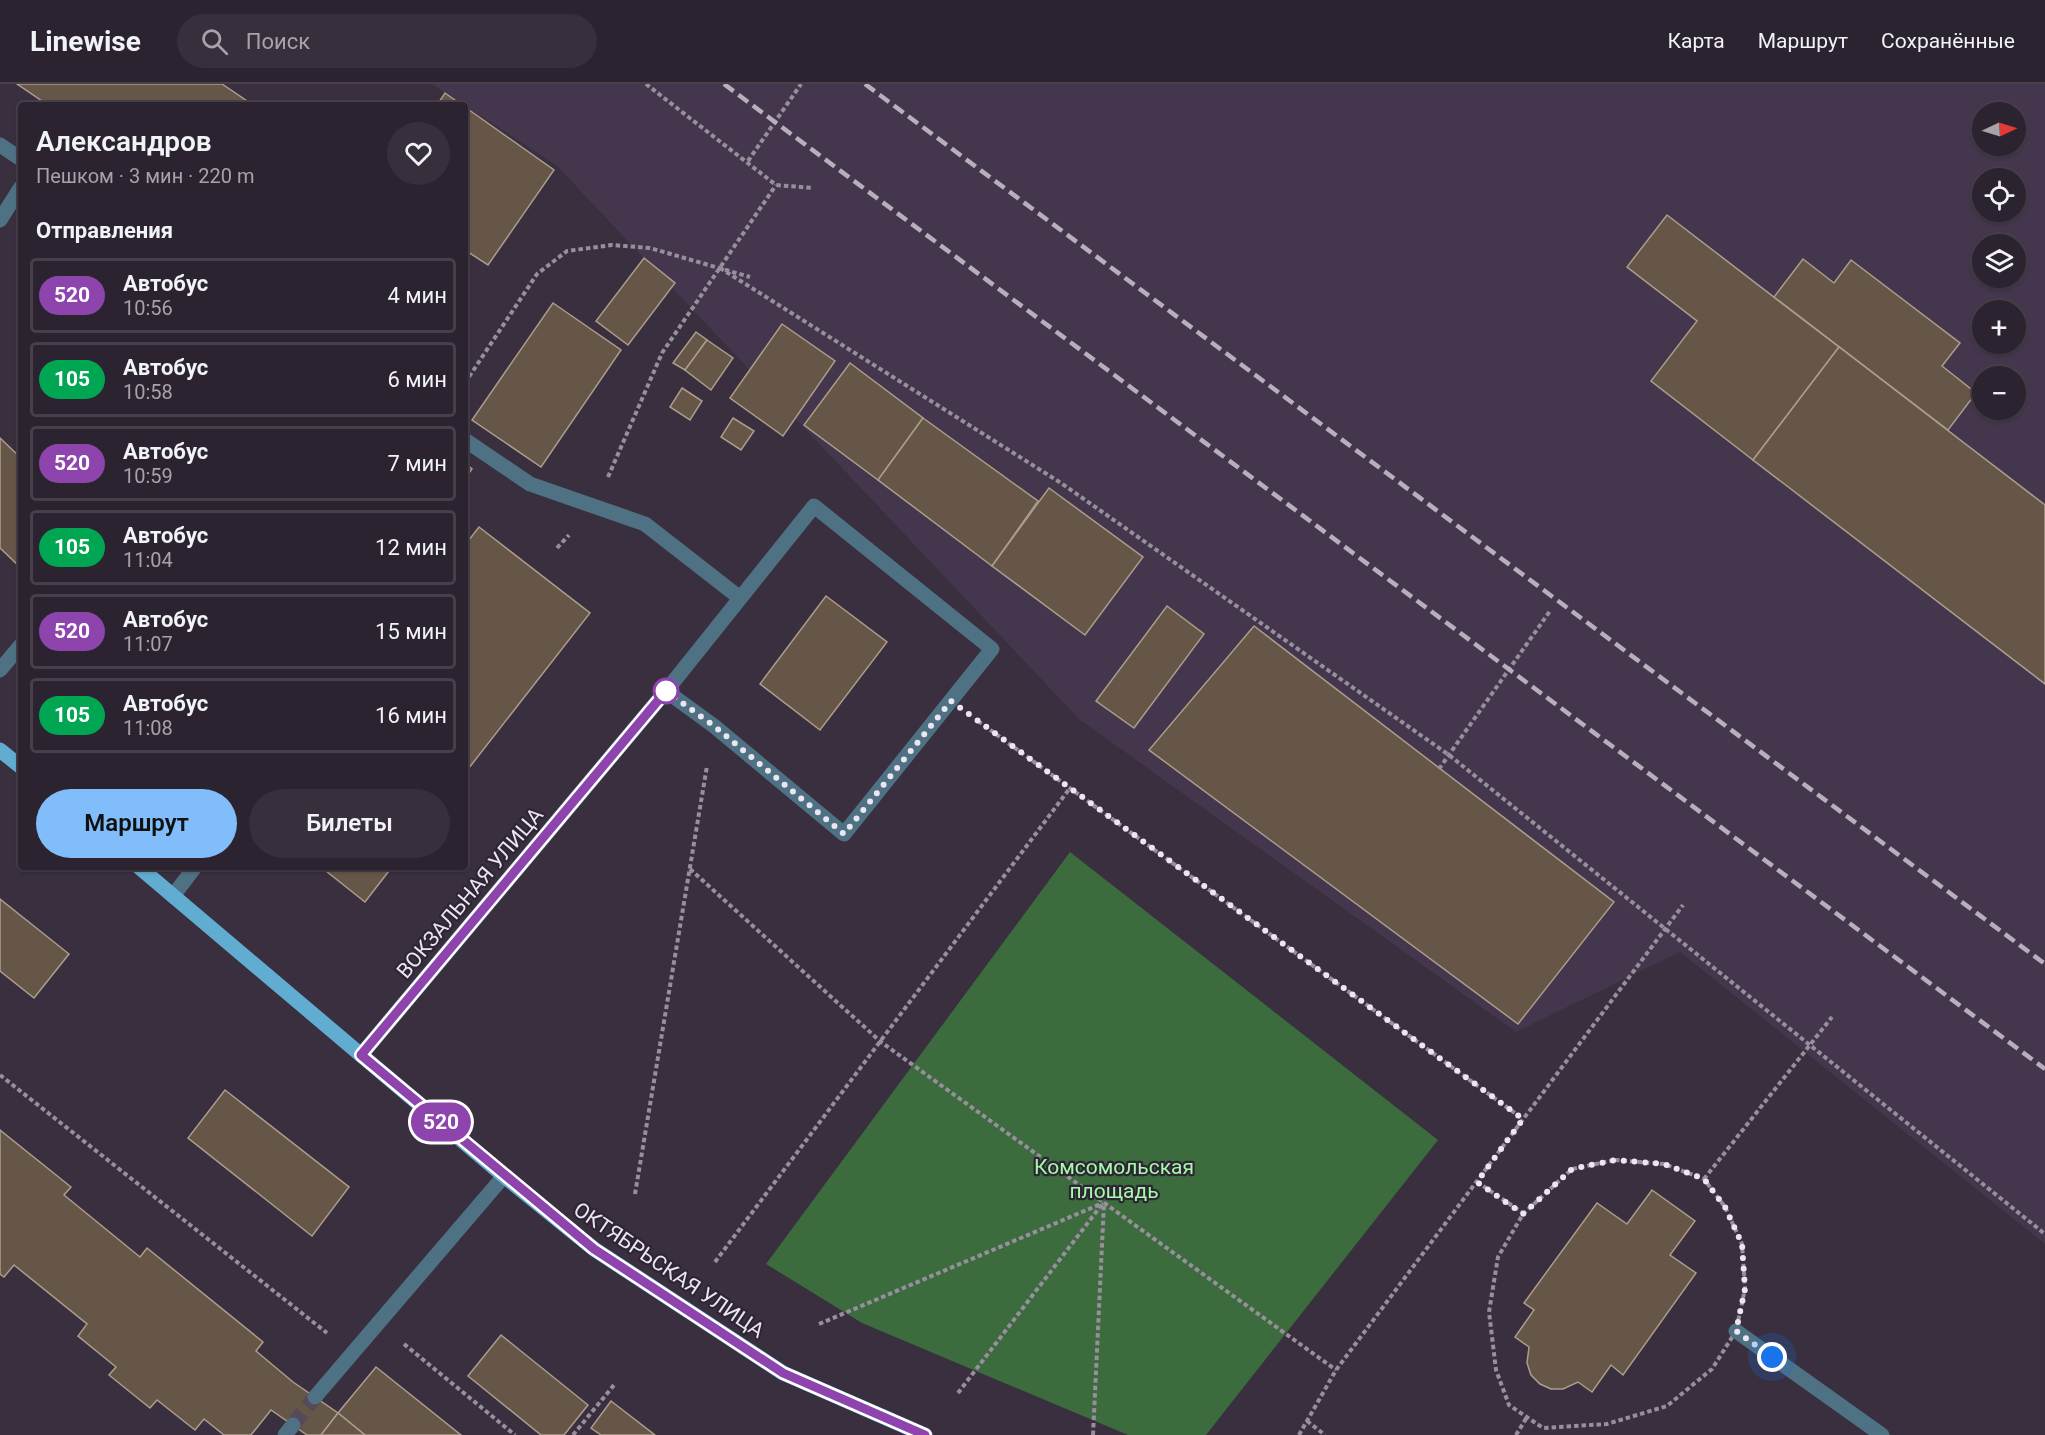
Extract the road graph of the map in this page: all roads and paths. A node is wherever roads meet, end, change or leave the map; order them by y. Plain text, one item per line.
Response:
1 (646, 84) edge
2 (801, 84) edge
3 (0, 145) edge
4 (18, 157) edge
5 (748, 161) junction
6 (776, 184) junction
7 (813, 188) dead end
8 (18, 193) edge
9 (0, 220) edge
10 (720, 268) junction
11 (750, 277) dead end
12 (468, 378) edge
13 (468, 442) edge
14 (595, 507) junction
15 (557, 548) dead end
16 (740, 598) junction
17 (1550, 611) dead end
18 (18, 649) edge
19 (0, 670) edge
20 (666, 691) junction
21 (951, 701) junction
22 (714, 726) junction
23 (0, 750) edge
24 (1449, 755) junction
25 (18, 765) edge
26 (1439, 769) dead end
27 (1070, 788) junction
28 (690, 869) junction
29 (143, 870) edge
30 (193, 870) edge
31 (173, 896) junction
32 (1683, 905) dead end
33 (1666, 929) junction
34 (1832, 1017) dead end
35 (881, 1042) junction
36 (1810, 1045) junction
37 (361, 1055) junction
38 (0, 1075) edge
39 (1523, 1119) junction
40 (504, 1176) junction
41 (1704, 1179) junction
42 (1477, 1182) junction
43 (634, 1194) dead end
44 (1104, 1202) junction
45 (1523, 1214) junction
46 (2045, 1234) edge
47 (715, 1262) dead end
48 (378, 1323) junction
49 (819, 1324) dead end
50 (1736, 1331) junction
51 (352, 1353) junction
52 (1336, 1370) junction
53 (614, 1385) dead end
54 (958, 1393) dead end
55 (315, 1397) tunnel mouth
56 (1527, 1417) junction
57 (1307, 1421) junction
58 (515, 1435) edge
59 (573, 1435) edge
60 (925, 1435) edge
61 (1093, 1435) edge
62 (1299, 1435) edge
63 (1325, 1435) edge
64 (1516, 1435) edge
65 (1882, 1435) edge

1 - 5 path
2 - 5 path
3 - 4 street
5 - 6 path
6 - 7 path
6 - 10 path
8 - 9 street
10 - 11 path
10 - 12 path
10 - 14 path
10 - 24 path
13 - 14 street
14 - 15 path
14 - 16 street
16 - 20 street, ВОКЗАЛЬНАЯ УЛИЦА
16 - 21 street, ВОКЗАЛЬНАЯ УЛИЦА
17 - 24 path
18 - 19 street
20 - 22 street
20 - 37 street, ВОКЗАЛЬНАЯ УЛИЦА
21 - 22 street
21 - 27 path
22 - 28 path
23 - 25 main road
24 - 26 path
24 - 33 path
27 - 35 path
27 - 39 path
28 - 35 path
28 - 43 path
29 - 31 main road, ОКТЯБРЬСКАЯ УЛИЦА
30 - 31 street
31 - 37 main road, ОКТЯБРЬСКАЯ УЛИЦА
32 - 33 path
33 - 36 path
33 - 39 path
34 - 36 path
35 - 44 path
35 - 47 path
36 - 41 path
36 - 46 path
37 - 40 main road, ОКТЯБРЬСКАЯ УЛИЦА
38 - 51 path
39 - 42 path
40 - 48 street
40 - 60 main road, ОКТЯБРЬСКАЯ УЛИЦА
41 - 45 path
41 - 50 path
42 - 45 path
42 - 52 path
44 - 49 path
44 - 52 path
44 - 54 path
44 - 61 path
45 - 56 path
48 - 51 street
48 - 58 path
50 - 56 path
50 - 65 street
51 - 55 street
52 - 57 path
53 - 59 path
56 - 64 path
57 - 62 path
57 - 63 path

